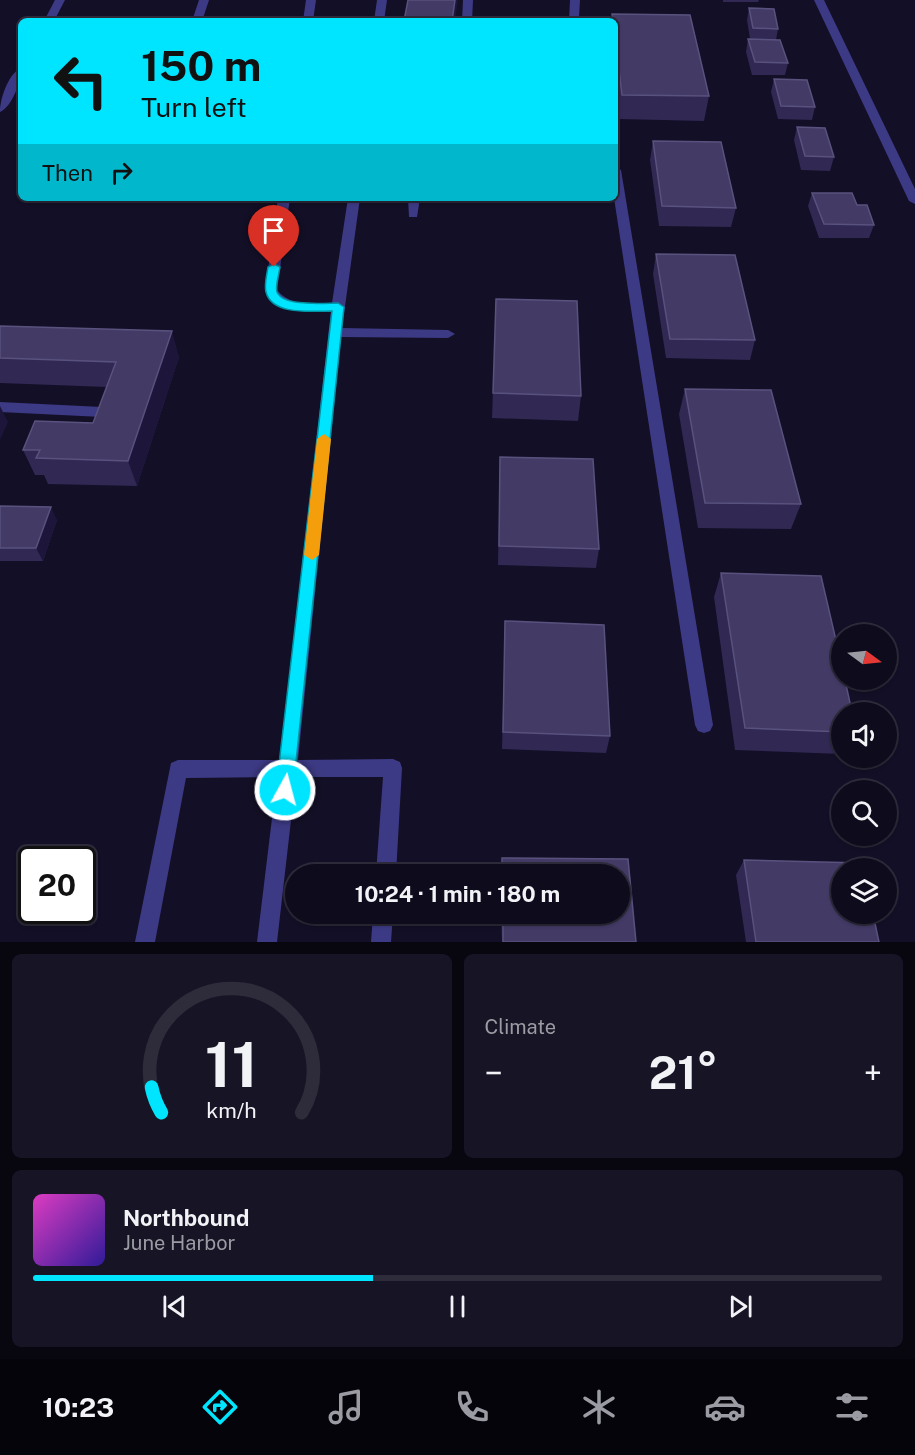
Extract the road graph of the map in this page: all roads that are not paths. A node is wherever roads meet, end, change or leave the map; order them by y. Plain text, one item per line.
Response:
1 (60, 0) edge
2 (204, 0) edge
3 (311, 0) edge
4 (382, 0) edge
5 (468, 0) edge
6 (575, 0) edge
7 (819, 0) edge
8 (51, 18) edge
9 (198, 18) edge
10 (308, 18) edge
11 (379, 18) edge
12 (467, 18) edge
13 (574, 18) edge
14 (618, 21) edge
15 (644, 21) edge
16 (18, 76) edge
17 (0, 109) edge
18 (618, 189) edge
19 (284, 201) edge
20 (354, 201) edge
21 (414, 201) edge
22 (915, 201) edge
23 (413, 214) dead end
24 (338, 307) junction
25 (335, 332) junction
26 (448, 334) dead end
27 (0, 407) edge
28 (102, 412) edge
29 (704, 725) dead end
30 (287, 769) junction
31 (387, 864) edge
32 (382, 924) edge
33 (145, 942) edge
34 (267, 942) edge
35 (381, 942) edge

1 - 8 street
2 - 9 street
3 - 10 street
4 - 11 street
5 - 12 street
6 - 13 street
7 - 22 street
14 - 15 street
16 - 17 street
18 - 29 street
19 - 24 street
20 - 24 street
21 - 23 street
24 - 25 street
25 - 26 street
25 - 30 street
27 - 28 street
30 - 31 street
30 - 33 street
30 - 34 street
32 - 35 street

